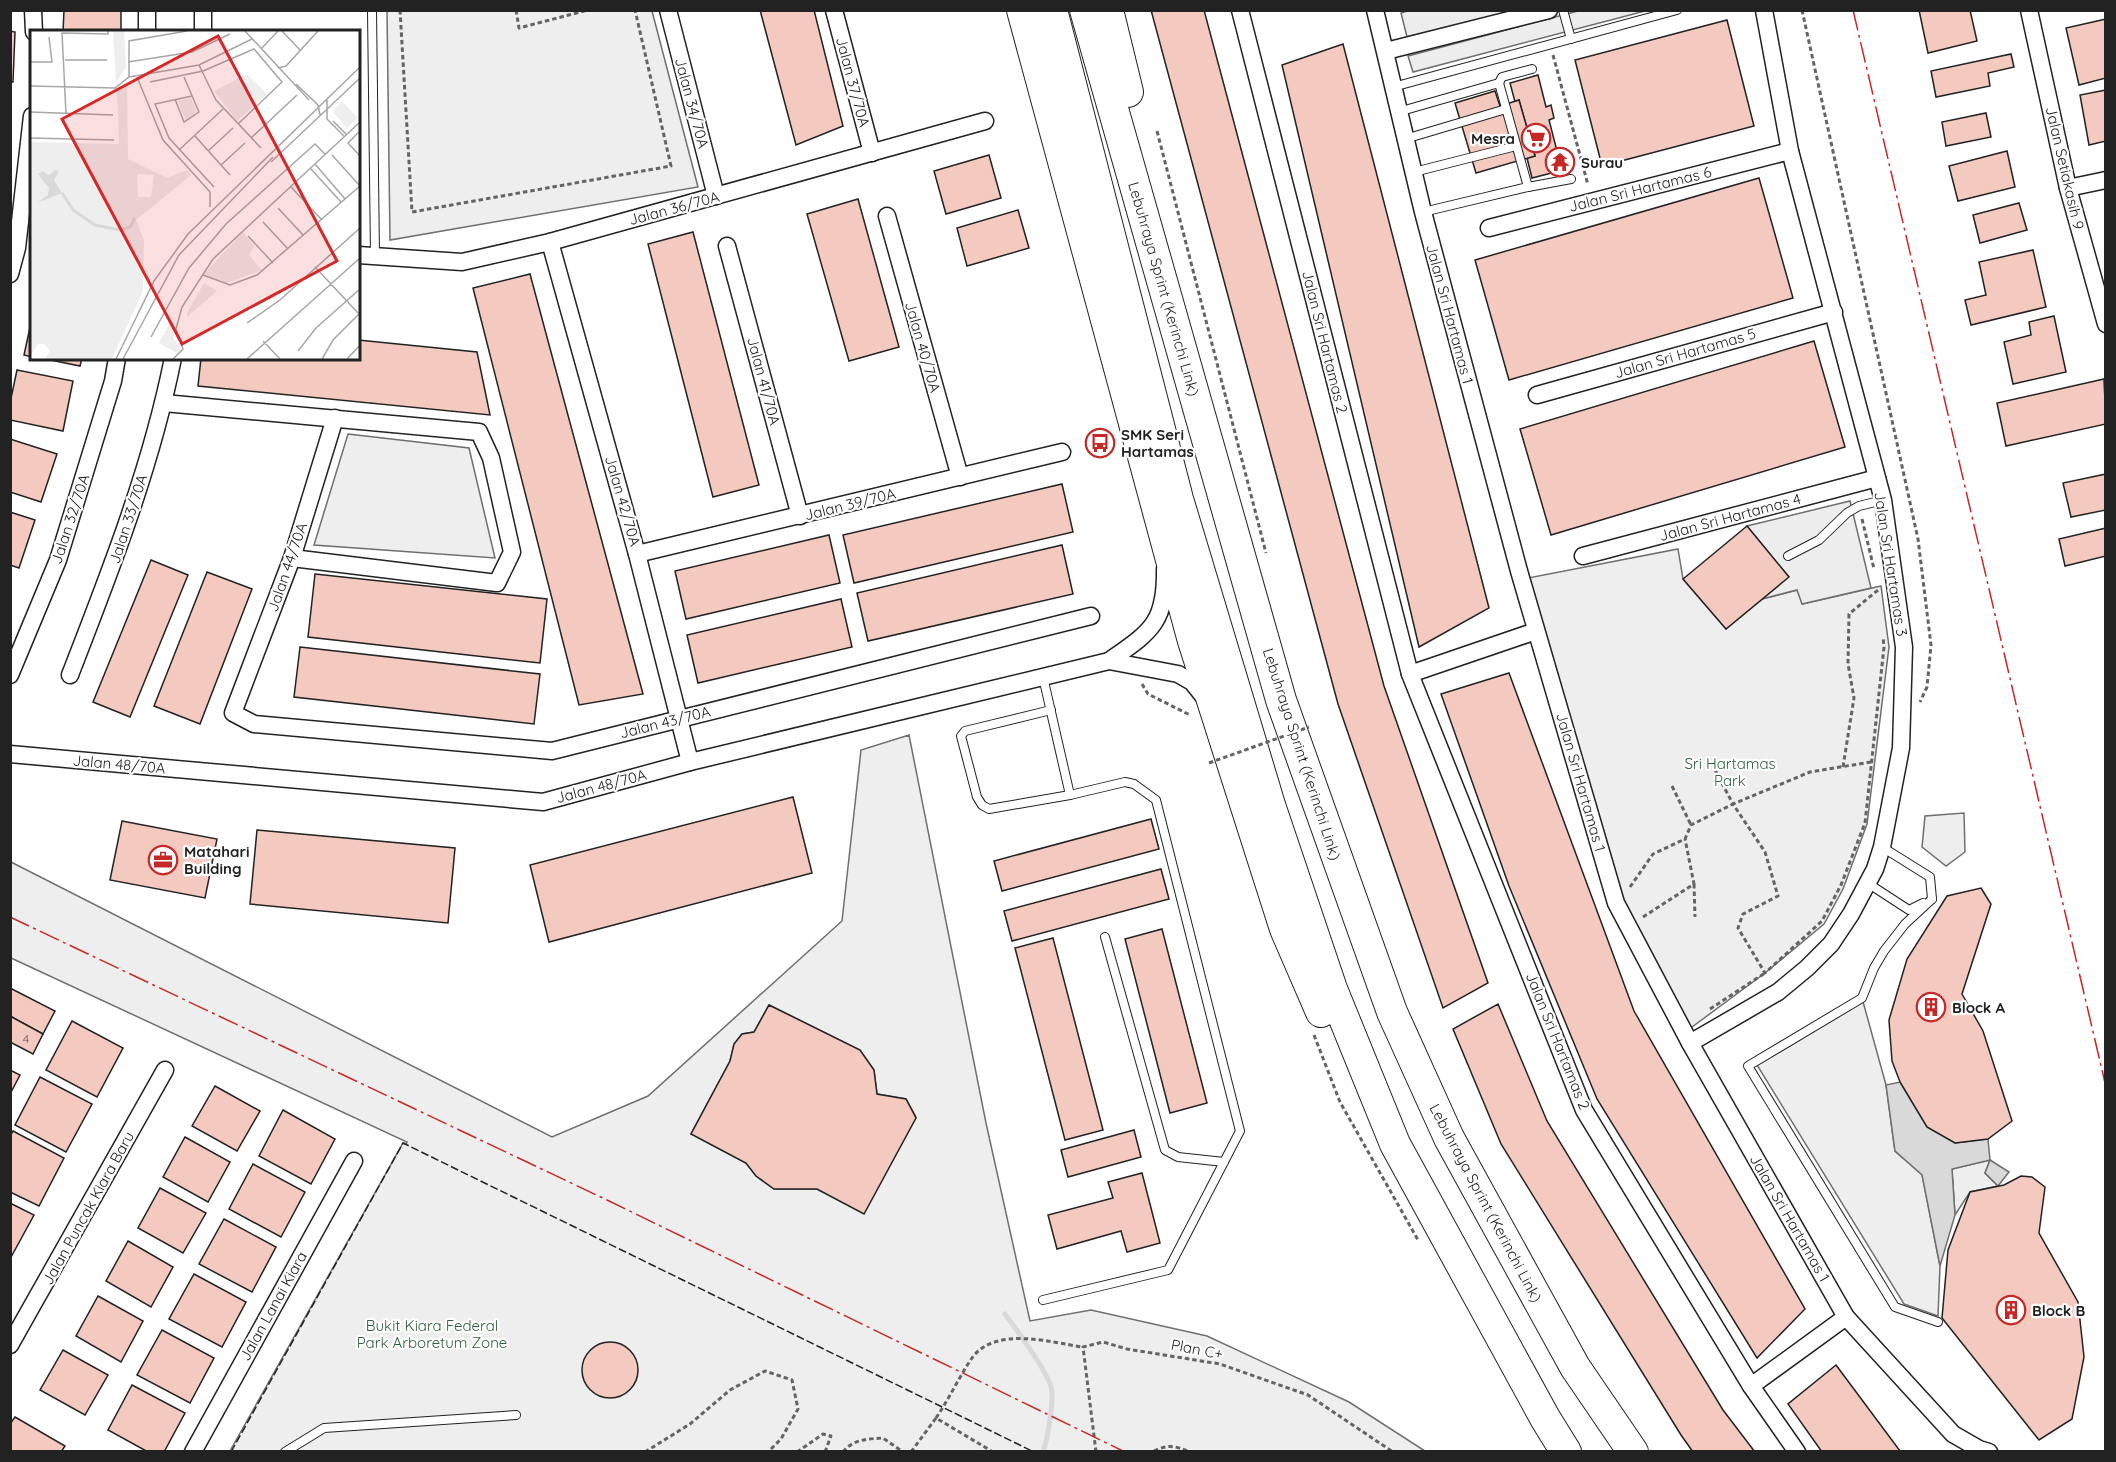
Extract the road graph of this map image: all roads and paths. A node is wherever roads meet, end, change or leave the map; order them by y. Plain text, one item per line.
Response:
1 (33, 10) edge
2 (147, 10) edge
3 (203, 10) edge
4 (372, 10) edge
5 (400, 10) edge
6 (516, 10) edge
7 (588, 10) edge
8 (635, 10) edge
9 (668, 10) edge
10 (834, 10) edge
11 (1022, 10) edge
12 (1052, 10) edge
13 (1084, 10) edge
14 (1108, 10) edge
15 (1240, 10) edge
16 (1375, 10) edge
17 (1549, 10) edge
18 (1563, 10) edge
19 (1677, 10) edge
20 (1764, 10) edge
21 (1802, 10) edge
22 (2029, 10) edge
23 (34, 30) edge
24 (147, 30) edge
25 (202, 30) edge
26 (1571, 39) junction
27 (1386, 51) junction
28 (1554, 58) dead end
29 (1532, 69) dead end
30 (1499, 83) junction
31 (1393, 87) junction
32 (1506, 109) junction
33 (1398, 112) junction
34 (985, 122) dead end
35 (1157, 131) dead end
36 (30, 134) edge
37 (1406, 139) junction
38 (1516, 146) junction
39 (1790, 151) junction
40 (872, 153) junction
41 (1413, 172) junction
42 (1571, 179) dead end
43 (2106, 180) edge
44 (1528, 187) junction
45 (1588, 188) dead end
46 (2068, 188) junction
47 (716, 196) junction
48 (1423, 212) junction
49 (887, 216) dead end
50 (1489, 228) dead end
51 (550, 242) junction
52 (727, 246) dead end
53 (367, 255) edge
54 (10, 274) edge
55 (1834, 312) junction
56 (2106, 324) edge
57 (117, 360) edge
58 (173, 360) edge
59 (1537, 395) dead end
60 (164, 403) junction
61 (335, 418) junction
62 (1062, 452) dead end
63 (960, 477) junction
64 (1877, 478) junction
65 (1883, 500) junction
66 (1859, 506) junction
67 (800, 516) junction
68 (1163, 533) junction
69 (637, 554) junction
70 (1583, 555) dead end
71 (1788, 556) dead end
72 (1267, 557) dead end
73 (292, 558) junction
74 (1876, 579) dead end
75 (1248, 582) junction
76 (1880, 601) dead end
77 (1091, 616) dead end
78 (1536, 631) junction
79 (1883, 635) dead end
80 (1109, 662) junction
81 (1410, 674) junction
82 (10, 675) edge
83 (70, 675) dead end
84 (1043, 677) junction
85 (1918, 707) dead end
86 (1051, 710) junction
87 (232, 713) joint
88 (680, 719) junction
89 (1220, 725) junction
90 (1309, 728) dead end
91 (10, 754) edge
92 (690, 762) junction
93 (1871, 762) junction
94 (1209, 763) dead end
95 (1843, 767) junction
96 (1715, 770) dead end
97 (1672, 786) dead end
98 (1070, 795) junction
99 (1733, 804) junction
100 (1691, 825) junction
101 (1685, 839) junction
102 (1882, 847) junction
103 (1694, 884) junction
104 (1869, 884) junction
105 (1628, 890) dead end
106 (1932, 899) junction
107 (1695, 917) dead end
108 (1634, 923) dead end
109 (1105, 937) dead end
110 (1765, 973) junction
111 (1707, 1011) dead end
112 (1690, 1043) junction
113 (165, 1070) dead end
114 (1395, 1144) junction
115 (354, 1161) dead end
116 (1224, 1162) junction
117 (1043, 1300) dead end
118 (1846, 1317) junction
119 (1938, 1322) dead end
120 (10, 1345) edge
121 (1083, 1347) junction
122 (1751, 1386) junction
123 (516, 1415) dead end
124 (936, 1418) junction
125 (1154, 1451) edge
126 (193, 1452) edge
127 (285, 1452) edge
128 (645, 1452) edge
129 (768, 1452) edge
130 (797, 1452) edge
131 (825, 1452) edge
132 (843, 1452) edge
133 (903, 1452) edge
134 (911, 1452) edge
135 (993, 1452) edge
136 (1096, 1452) edge
137 (1168, 1452) edge
138 (1190, 1452) edge
139 (1393, 1452) edge
140 (1566, 1452) edge
141 (1633, 1452) edge
142 (1797, 1452) edge
143 (1989, 1452) edge

1 - 23 street
2 - 24 street
3 - 25 street
4 - 53 lane
5 - 8 path
6 - 7 path
9 - 47 street, Jalan 34/70A
10 - 40 street, Jalan 37/70A
11 - 68 highway
12 - 114 highway
13 - 75 highway, Lebuhraya Sprint (Kerinchi Link)
14 - 75 highway
15 - 81 street, Jalan Sri Hartamas 2
16 - 27 street, Jalan Sri Hartamas 1
17 - 27 street
18 - 26 lane
19 - 26 lane
20 - 39 street, Jalan Sri Hartamas 3
21 - 85 path
22 - 46 street, Jalan Setiakasih 9
26 - 31 lane
27 - 31 street, Jalan Sri Hartamas 1
28 - 45 path
29 - 30 lane
30 - 32 lane
30 - 33 lane
31 - 33 street, Jalan Sri Hartamas 1
32 - 37 lane
32 - 38 lane
33 - 37 street, Jalan Sri Hartamas 1
34 - 40 street, Jalan 36/70A
35 - 72 path
36 - 54 street
37 - 41 street, Jalan Sri Hartamas 1
38 - 41 lane
38 - 44 lane
39 - 50 street, Jalan Sri Hartamas 6
39 - 55 street, Jalan Sri Hartamas 3
40 - 47 street, Jalan 36/70A
41 - 48 street, Jalan Sri Hartamas 1
42 - 44 lane
43 - 46 street
44 - 48 lane
46 - 56 street, Jalan Setiakasih 9
47 - 51 street, Jalan 36/70A
48 - 78 street, Jalan Sri Hartamas 1
49 - 63 street, Jalan 40/70A
51 - 53 street, Jalan 36/70A
51 - 69 street, Jalan 42/70A
52 - 67 street, Jalan 41/70A
55 - 59 street, Jalan Sri Hartamas 5
55 - 64 street, Jalan Sri Hartamas 3
57 - 82 street, Jalan 32/70A
58 - 60 street, Jalan 33/70A
60 - 61 street
60 - 83 street, Jalan 33/70A
61 - 73 street, Jalan 44/70A
61 - 73 street
62 - 63 street, Jalan 39/70A
63 - 67 street, Jalan 39/70A
64 - 65 street, Jalan Sri Hartamas 3
64 - 70 street, Jalan Sri Hartamas 4
65 - 66 lane
65 - 102 street, Jalan Sri Hartamas 3
66 - 71 lane
66 - 74 path
67 - 69 street, Jalan 39/70A
68 - 80 street, Jalan 48/70A
68 - 89 highway
69 - 88 street, Jalan 42/70A
73 - 87 street, Jalan 44/70A
75 - 141 highway, Lebuhraya Sprint (Kerinchi Link)
76 - 95 path
77 - 88 street, Jalan 43/70A
78 - 81 street
78 - 112 street, Jalan Sri Hartamas 1
79 - 93 path
80 - 84 street, Jalan 48/70A
80 - 89 street, Jalan 48/70A
81 - 122 street, Jalan Sri Hartamas 2
84 - 86 lane
84 - 92 street, Jalan 48/70A
86 - 98 lane
86 - 98 lane
87 - 88 street, Jalan 43/70A
88 - 92 street, Jalan 42/70A
89 - 114 highway
90 - 94 path, bridge
91 - 92 street, Jalan 48/70A
93 - 95 path
93 - 110 path
95 - 99 path
96 - 99 path
97 - 100 path
98 - 116 lane
99 - 100 path
99 - 110 path
100 - 101 path
101 - 103 path
101 - 105 path
102 - 104 street, Jalan Sri Hartamas 3
102 - 106 lane
103 - 107 path
103 - 108 path
104 - 106 lane
104 - 112 street, Jalan Sri Hartamas 3
106 - 119 lane
109 - 116 lane
110 - 111 path
112 - 118 street, Jalan Sri Hartamas 1
113 - 120 street, Jalan Puncak Kiara Baru
114 - 140 highway
115 - 126 street, Jalan Lanai Kiara
116 - 117 lane
118 - 122 street
118 - 143 street, Jalan Sri Hartamas 1
121 - 124 path, Plan C+
121 - 136 path
121 - 139 path, Plan C+
122 - 142 street, Jalan Sri Hartamas 2
123 - 127 lane
124 - 134 path, Plan C+
124 - 135 path
125 - 137 path
125 - 138 path
128 - 129 path
130 - 131 path
132 - 133 path

